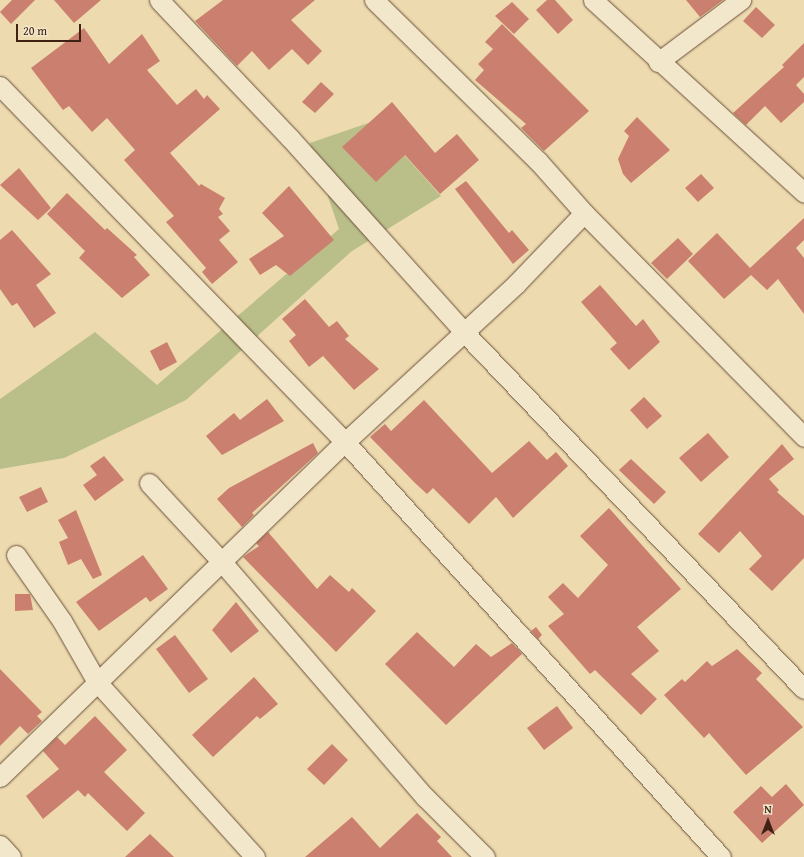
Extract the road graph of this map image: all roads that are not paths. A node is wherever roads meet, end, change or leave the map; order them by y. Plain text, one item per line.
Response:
1 (159, 0) edge
2 (374, 0) edge
3 (593, 0) edge
4 (741, 0) edge
5 (658, 62) junction
6 (0, 86) edge
7 (804, 193) edge
8 (584, 213) junction
9 (463, 331) junction
10 (804, 437) edge
11 (345, 442) junction
12 (149, 483) dead end
13 (16, 555) dead end
14 (221, 561) junction
15 (97, 682) junction
16 (804, 689) edge
17 (0, 777) edge
18 (0, 845) edge
19 (11, 857) edge
20 (255, 857) edge
21 (485, 857) edge
22 (721, 857) edge

1 - 9 street
2 - 8 street
3 - 5 street
4 - 5 street
5 - 7 street
6 - 11 street
8 - 9 street
8 - 10 street
9 - 11 street
9 - 16 street
11 - 14 street
11 - 22 street
12 - 14 street
13 - 15 street
14 - 15 street
14 - 21 street
15 - 17 street
15 - 20 street
18 - 19 street

